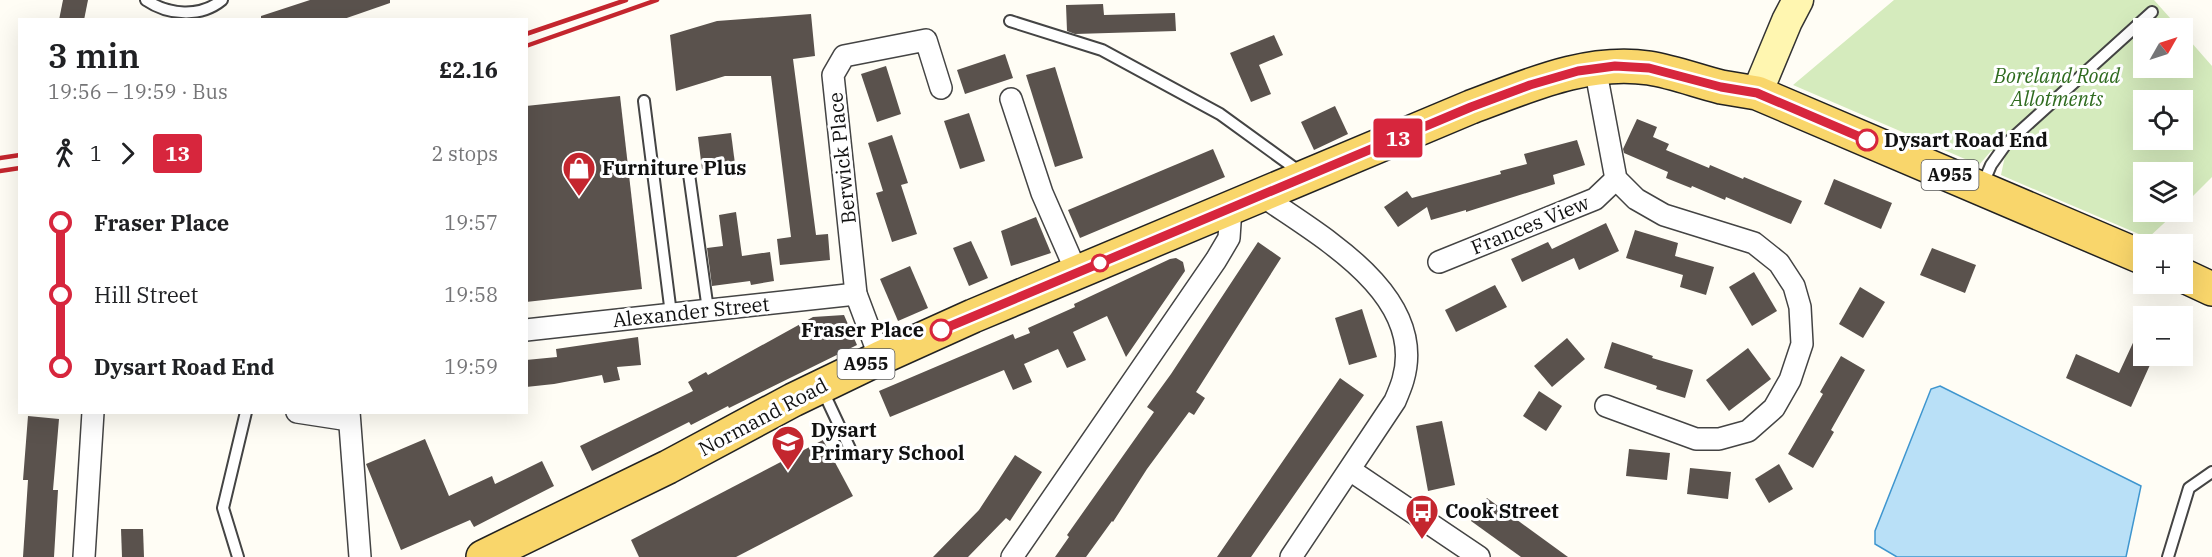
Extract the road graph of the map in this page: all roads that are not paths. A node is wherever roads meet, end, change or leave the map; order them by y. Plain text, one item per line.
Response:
1 (146, 0) edge
2 (222, 0) edge
3 (1798, 0) edge
4 (2152, 12) dead end
5 (1010, 21) dead end
6 (1595, 67) junction
7 (940, 88) dead end
8 (1757, 93) junction
9 (1011, 99) dead end
10 (644, 101) dead end
11 (689, 174) dead end
12 (1306, 176) junction
13 (1616, 179) junction
14 (1981, 188) junction
15 (1261, 195) junction
16 (1231, 208) junction
17 (2133, 253) edge
18 (1439, 262) dead end
19 (1077, 273) junction
20 (2193, 280) edge
21 (2212, 289) edge
22 (856, 294) junction
23 (708, 310) junction
24 (671, 314) junction
25 (528, 330) edge
26 (880, 358) junction
27 (820, 386) junction
28 (1606, 406) dead end
29 (93, 414) edge
30 (246, 414) edge
31 (323, 414) edge
32 (349, 416) edge
33 (852, 453) dead end
34 (1350, 470) junction
35 (2212, 472) edge
36 (84, 557) edge
37 (238, 557) edge
38 (360, 557) edge
39 (483, 557) edge
40 (1012, 557) edge
41 (1291, 557) edge
42 (1479, 557) edge
43 (2168, 557) edge

1 - 2 lane
3 - 8 main road
4 - 14 lane
5 - 12 lane
6 - 8 main road, Normand Road / A955
6 - 12 main road, Normand Road / A955
6 - 13 street
7 - 22 street, Berwick Place
8 - 14 main road, A955
9 - 19 street
10 - 24 lane
11 - 23 lane
12 - 15 main road, Normand Road / A955
13 - 18 street, Frances View
13 - 28 street
14 - 17 main road, A955
15 - 16 main road, Normand Road / A955
15 - 34 street
16 - 19 main road, Normand Road / A955
16 - 40 street
19 - 26 main road, Normand Road / A955
20 - 21 main road
22 - 23 street, Alexander Street
22 - 26 street, Berwick Place
23 - 24 street, Alexander Street
24 - 25 street, Alexander Street
26 - 27 main road, Normand Road / A955
27 - 33 lane
27 - 39 main road, Normand Road / A955
29 - 36 street
30 - 37 lane
31 - 32 street
32 - 38 street
34 - 41 street
34 - 42 street
35 - 43 lane

